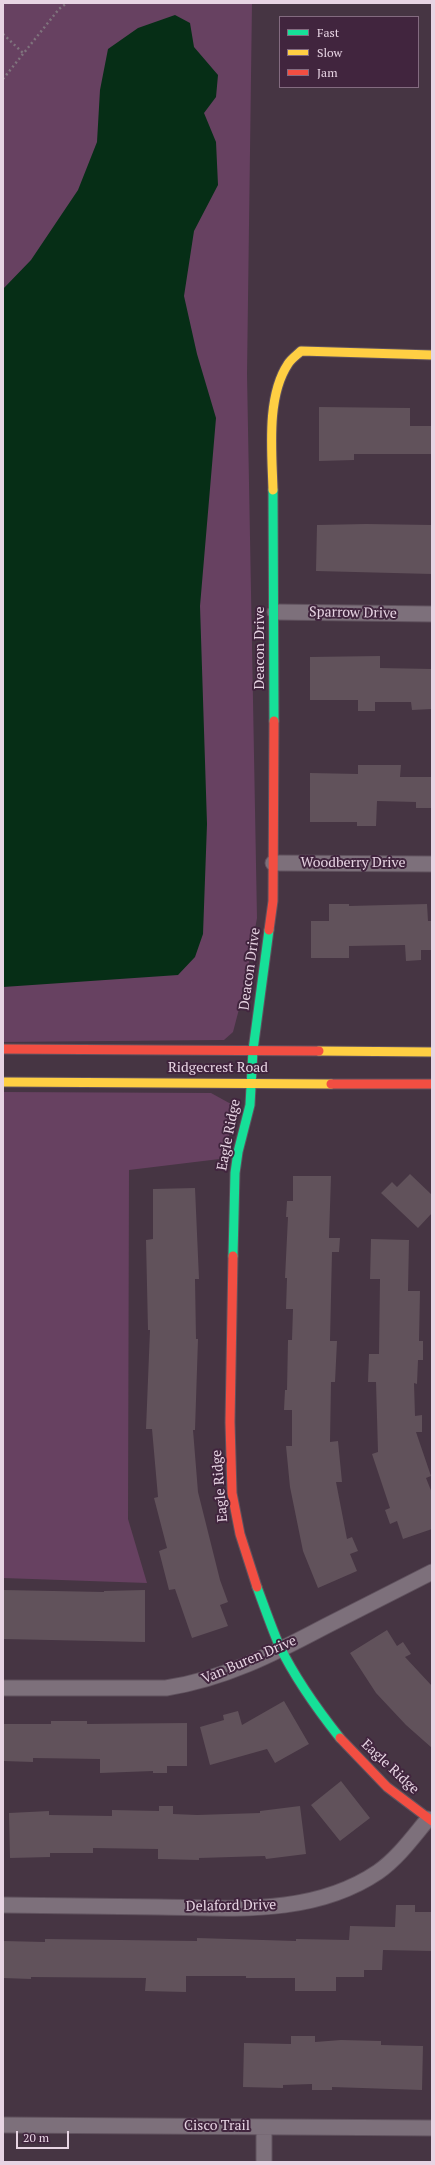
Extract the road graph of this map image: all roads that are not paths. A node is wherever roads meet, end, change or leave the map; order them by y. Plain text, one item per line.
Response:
1 (432, 355) edge
2 (275, 612) junction
3 (432, 614) edge
4 (273, 863) junction
5 (432, 864) edge
6 (3, 1050) edge
7 (253, 1050) junction
8 (432, 1052) edge
9 (3, 1082) edge
10 (252, 1083) junction
11 (432, 1084) edge
12 (432, 1572) edge
13 (282, 1649) junction
14 (3, 1688) edge
15 (430, 1820) edge
16 (3, 1905) edge
17 (3, 2125) edge
18 (264, 2126) junction
19 (432, 2128) edge
20 (264, 2162) edge

1 - 2 street, Deacon Drive
2 - 3 street, Sparrow Drive
2 - 4 street, Deacon Drive
4 - 5 street, Woodberry Drive
4 - 7 street, Deacon Drive
6 - 7 street, Ridgecrest Road
7 - 8 street, Ridgecrest Road
7 - 10 street, Deacon Drive
9 - 10 street, Ridgecrest Road
10 - 11 street, Ridgecrest Road
10 - 13 street, Eagle Ridge
12 - 13 street, Van Buren Drive
13 - 14 street, Van Buren Drive
13 - 15 street, Eagle Ridge
15 - 16 street, Delaford Drive
17 - 18 street, Cisco Trail
18 - 19 street, Cisco Trail
18 - 20 street

